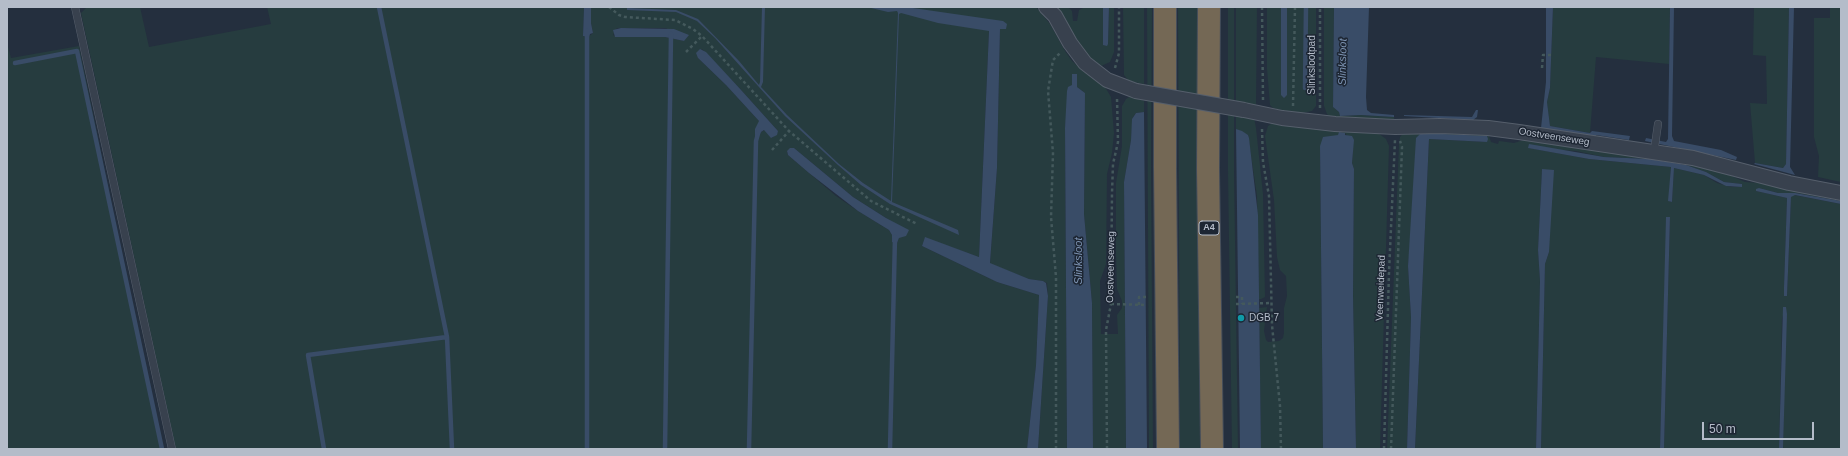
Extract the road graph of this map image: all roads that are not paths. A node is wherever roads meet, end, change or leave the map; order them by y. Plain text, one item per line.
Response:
1 (75, 7) edge
2 (1046, 7) edge
3 (1165, 7) edge
4 (1209, 7) edge
5 (1658, 124) dead end
6 (1655, 145) junction
7 (1841, 193) edge
8 (172, 449) edge
9 (1168, 449) edge
10 (1212, 449) edge

1 - 8 lane
2 - 6 street, Oostveenseweg, bridge
3 - 9 highway
4 - 10 highway, A4
5 - 6 lane
6 - 7 street, Oostveenseweg

